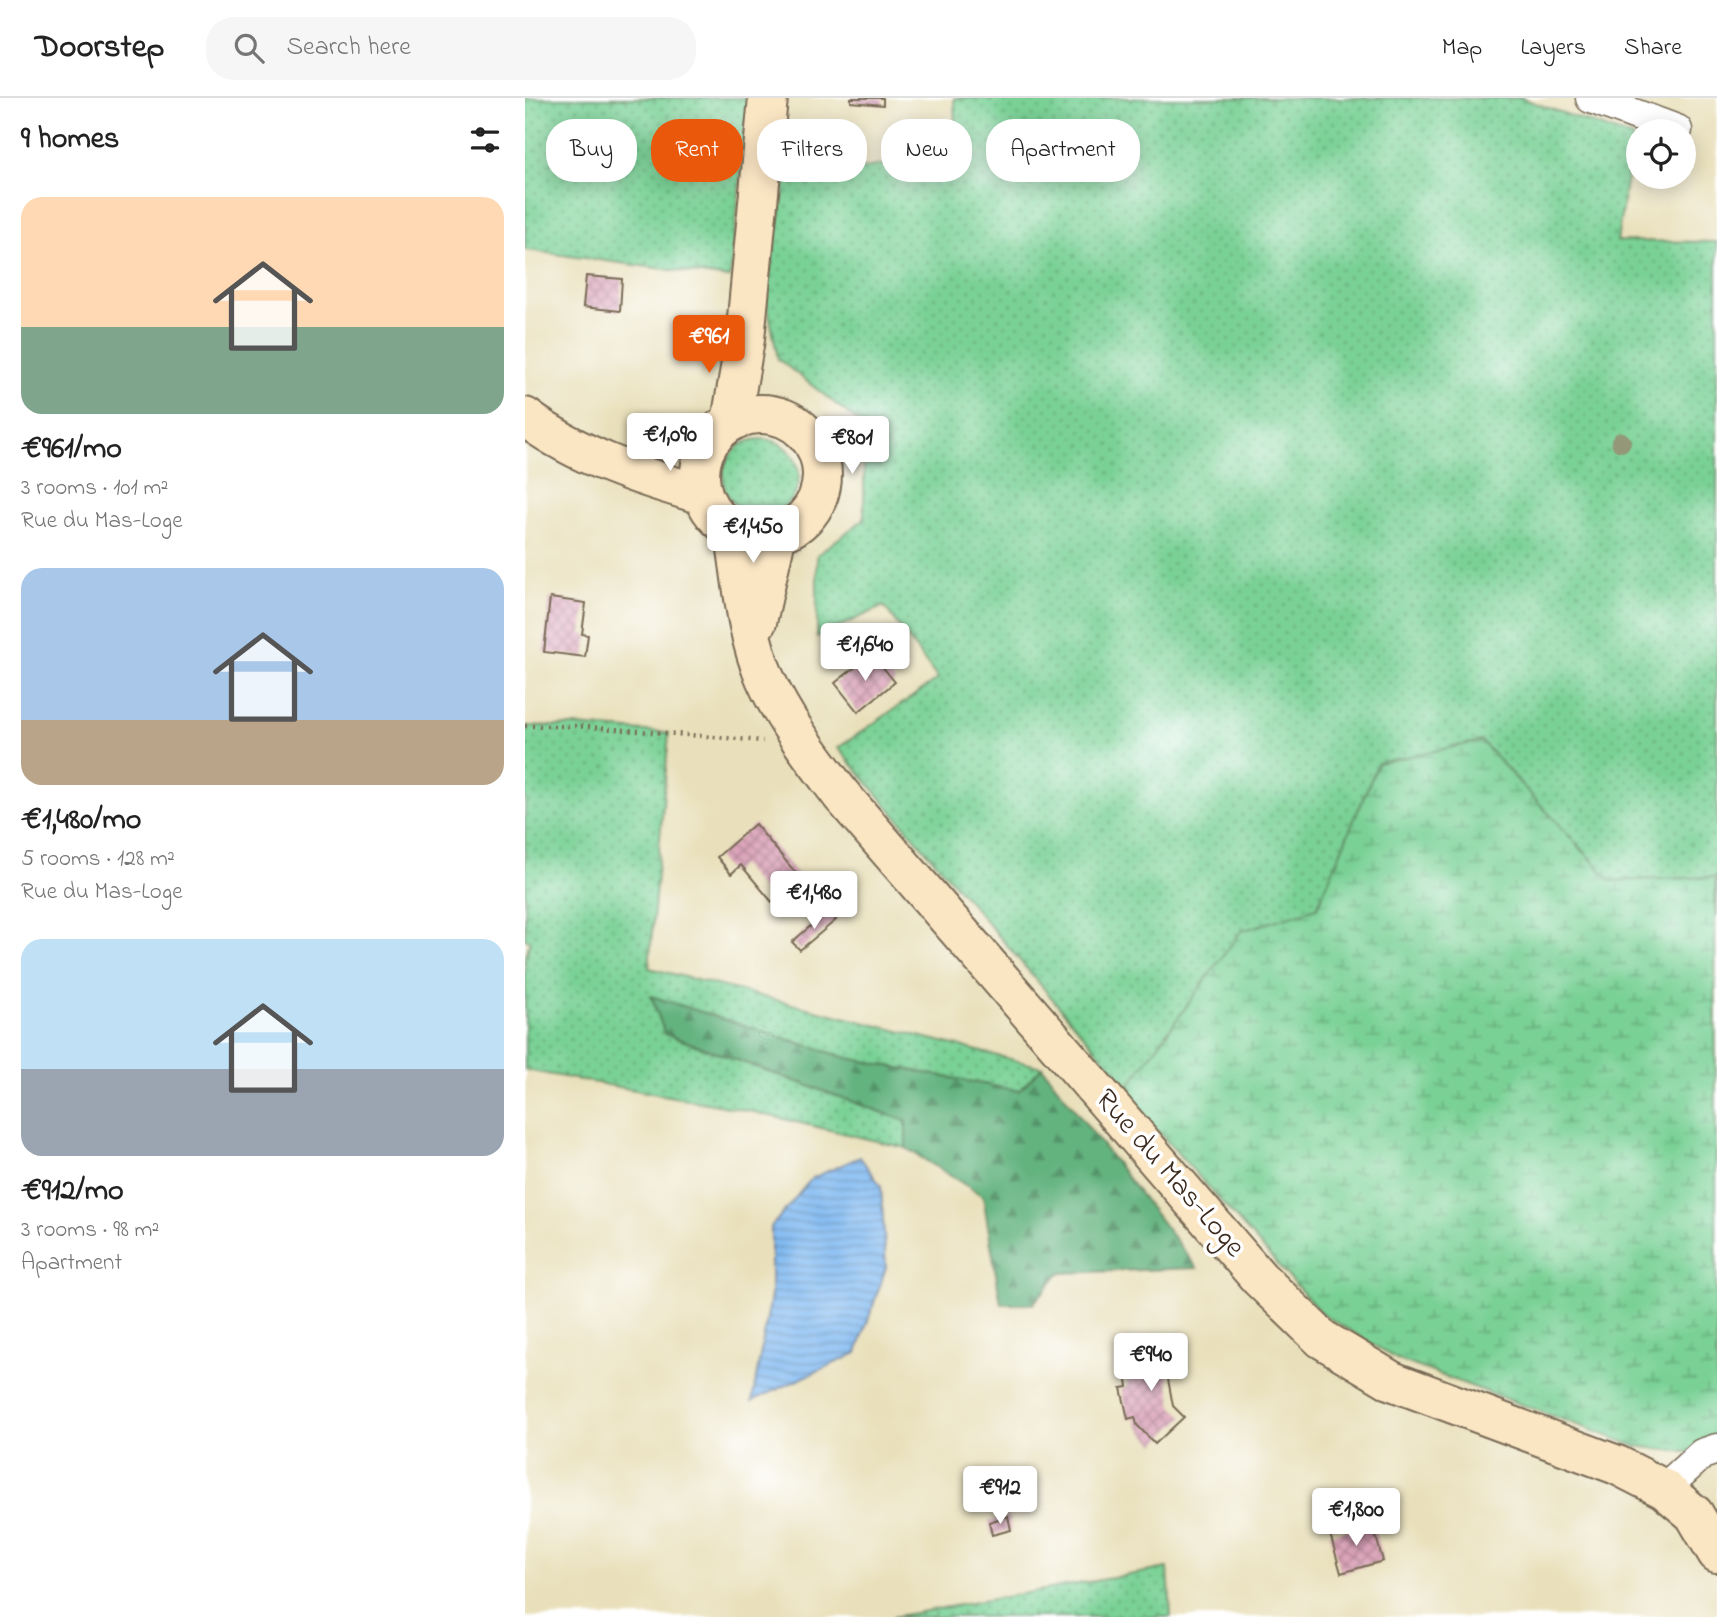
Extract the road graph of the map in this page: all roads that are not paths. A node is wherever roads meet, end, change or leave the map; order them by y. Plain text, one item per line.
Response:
1 (768, 98) edge
2 (1591, 98) edge
3 (1647, 119) edge
4 (745, 339) junction
5 (777, 416) junction
6 (525, 417) edge
7 (731, 422) junction
8 (704, 452) junction
9 (650, 479) junction
10 (703, 495) junction
11 (734, 529) junction
12 (777, 533) junction
13 (753, 638) junction
14 (1717, 1448) edge
15 (1664, 1489) junction
16 (1717, 1553) edge

1 - 4 main road
2 - 3 street
4 - 5 main road
4 - 7 main road
5 - 7 main road
5 - 12 main road
6 - 9 main road
7 - 8 main road
8 - 9 main road
8 - 10 main road
9 - 10 main road
10 - 11 main road
11 - 12 main road
11 - 13 main road, Rue du Mas-Loge
12 - 13 main road, Rue du Mas-Loge
13 - 15 main road, Rue du Mas-Loge
14 - 15 street
15 - 16 main road, Rue du Mas-Loge

